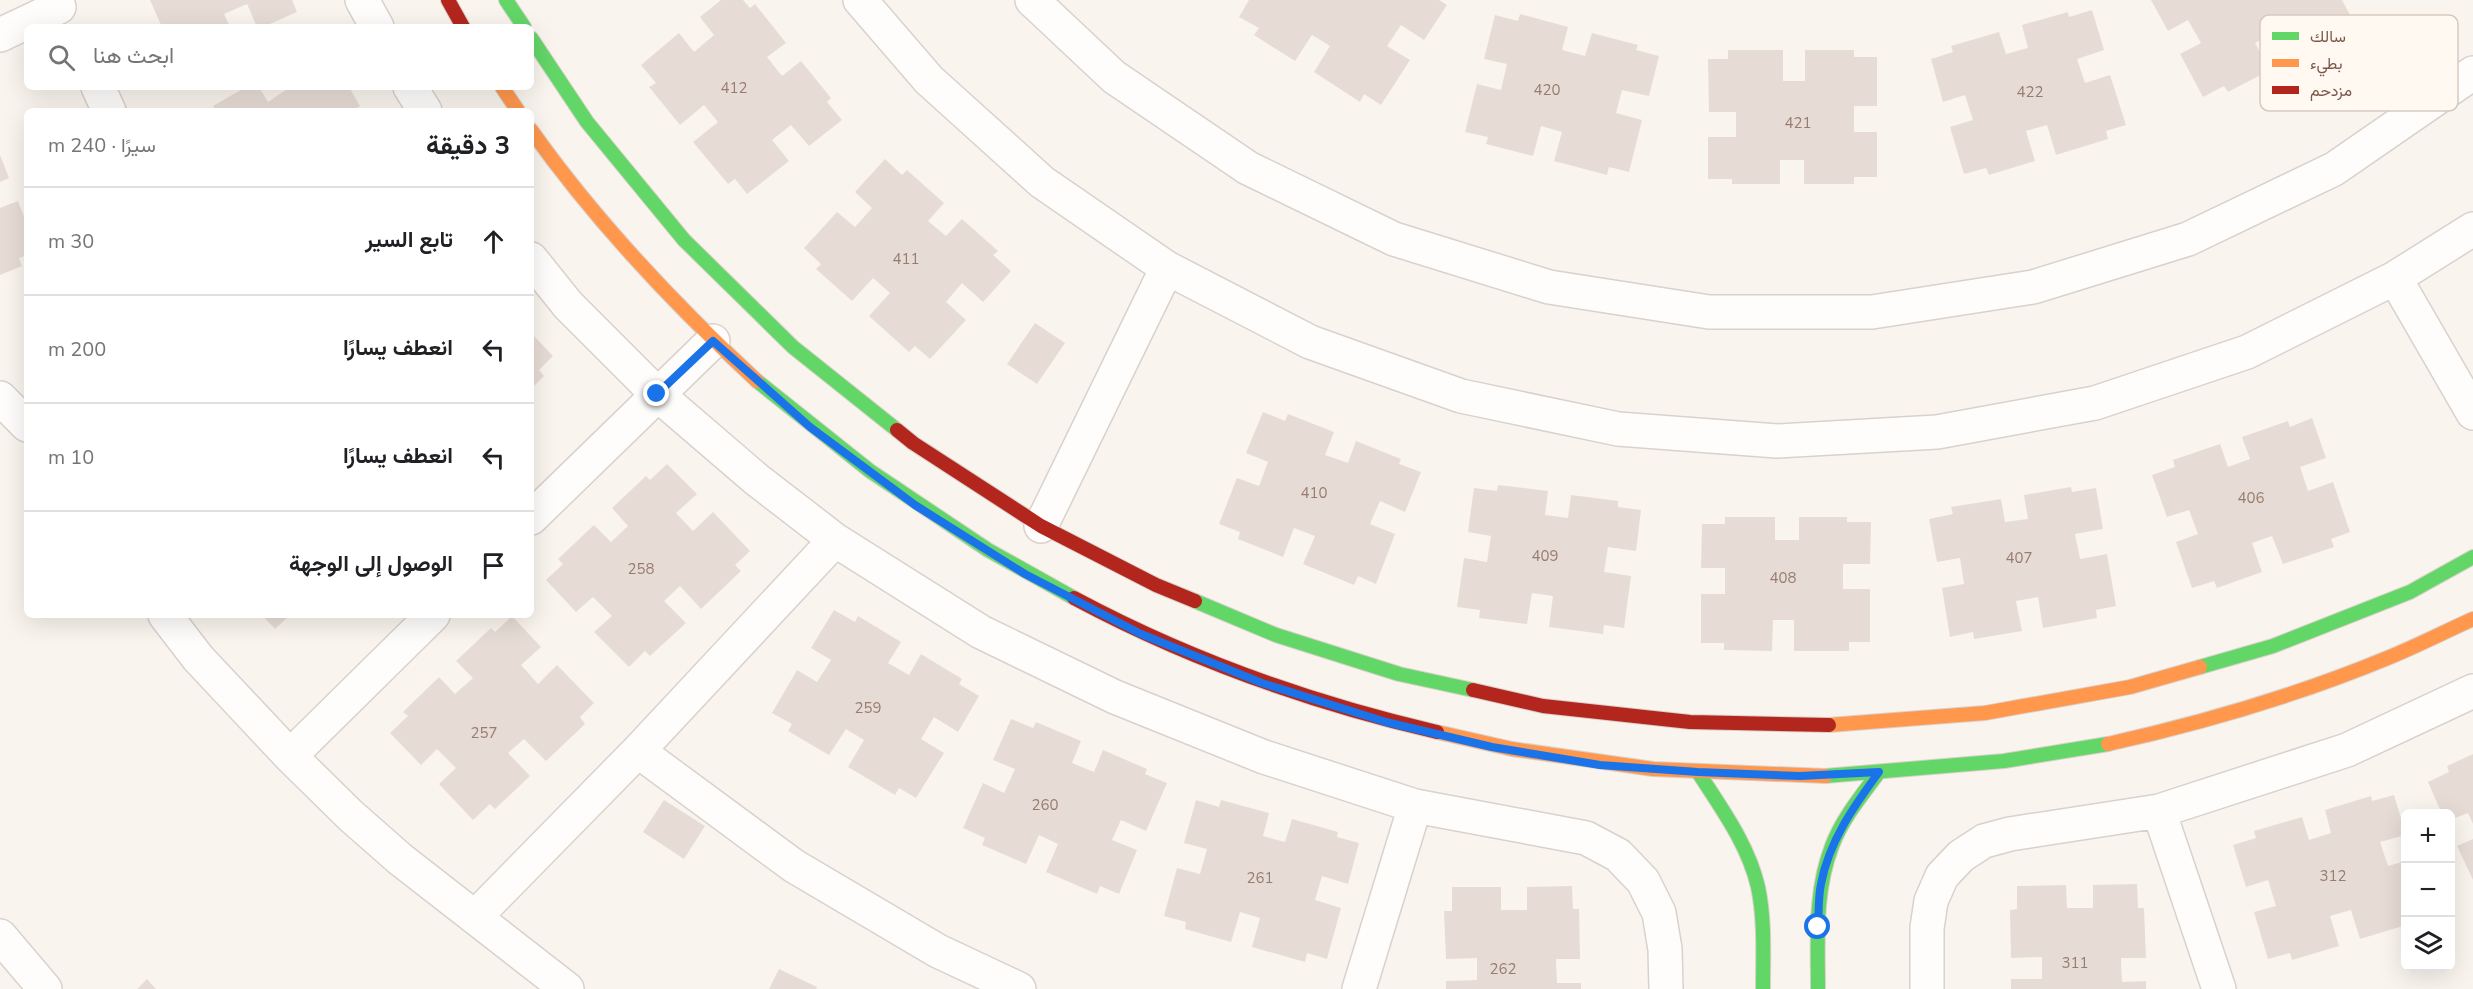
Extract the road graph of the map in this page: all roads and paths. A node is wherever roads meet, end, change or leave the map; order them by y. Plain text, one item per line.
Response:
1 (362, 0) edge
2 (448, 0) edge
3 (506, 0) edge
4 (860, 0) edge
5 (1032, 0) edge
6 (61, 11) edge
7 (28, 24) edge
8 (375, 24) edge
9 (461, 24) edge
10 (522, 24) edge
11 (24, 26) edge
12 (0, 35) edge
13 (534, 42) edge
14 (2473, 73) edge
15 (2458, 83) edge
16 (100, 90) edge
17 (412, 90) edge
18 (504, 90) edge
19 (108, 108) edge
20 (423, 108) edge
21 (516, 108) edge
22 (2418, 111) edge
23 (534, 134) edge
24 (2473, 229) edge
25 (534, 263) edge
26 (1167, 268) junction
27 (2395, 279) junction
28 (713, 341) junction
29 (657, 394) junction
30 (0, 398) edge
31 (2473, 413) edge
32 (24, 422) edge
33 (534, 515) edge
34 (1041, 526) junction
35 (835, 540) junction
36 (2473, 557) edge
37 (167, 618) edge
38 (430, 618) edge
39 (2473, 620) edge
40 (2473, 691) edge
41 (1391, 703) dead end
42 (1386, 722) junction
43 (638, 751) junction
44 (290, 756) junction
45 (1698, 772) junction
46 (1879, 772) junction
47 (1415, 806) junction
48 (2159, 811) junction
49 (475, 917) junction
50 (0, 936) edge
51 (45, 989) edge
52 (567, 989) edge
53 (1019, 989) edge
54 (1359, 989) edge
55 (1666, 989) edge
56 (1763, 989) edge
57 (1818, 989) edge
58 (1927, 989) edge
59 (2218, 989) edge

1 - 8 street
2 - 9 street
3 - 10 street
4 - 26 street
5 - 22 street
6 - 7 street
11 - 12 street
13 - 34 street
14 - 15 street
16 - 19 street
17 - 20 street
18 - 21 street
23 - 28 street
24 - 27 street
25 - 29 street
26 - 27 street
26 - 34 street
27 - 31 street
28 - 29 street
28 - 42 street
29 - 33 street
29 - 35 street
30 - 32 street
34 - 36 street
35 - 43 street
35 - 47 street
37 - 44 street
38 - 44 street
39 - 46 street
40 - 48 street
41 - 42 street
42 - 45 street
43 - 49 street
43 - 53 street
44 - 49 street
45 - 46 street
45 - 56 street
46 - 57 street
47 - 54 street
47 - 55 street
48 - 58 street
48 - 59 street
49 - 52 street
50 - 51 street

